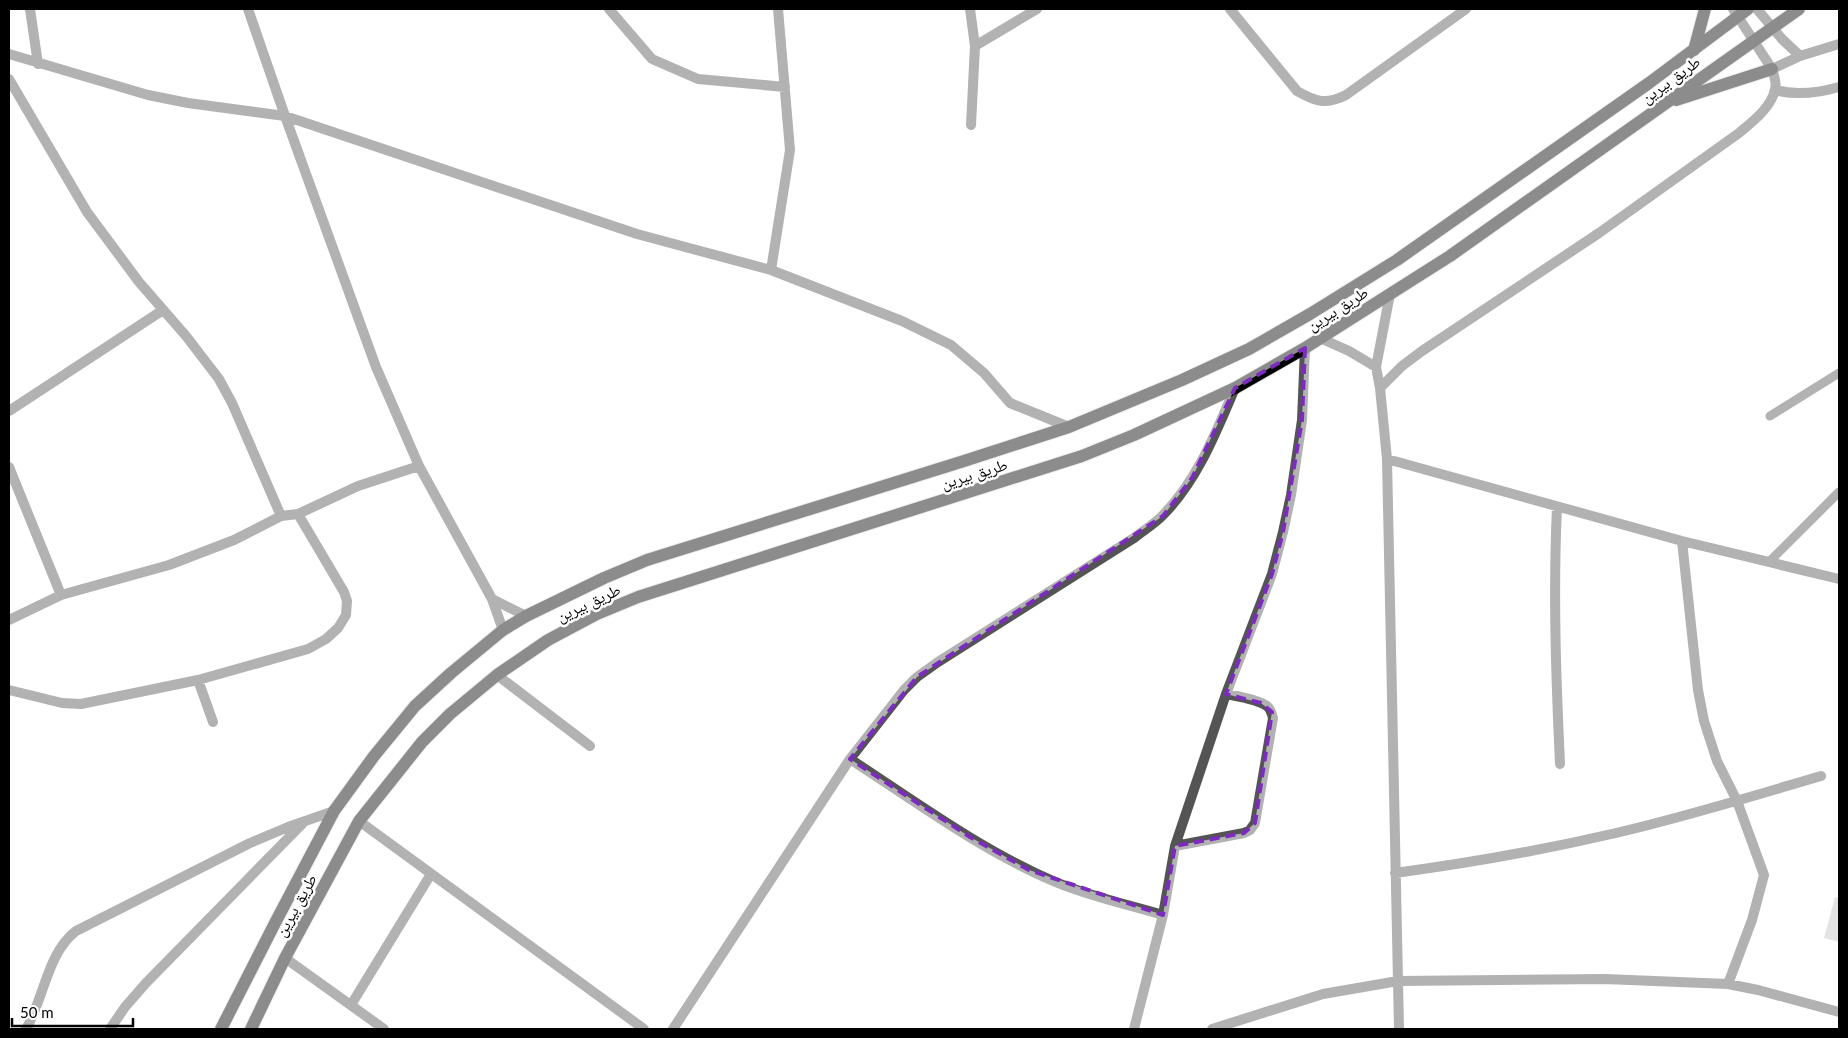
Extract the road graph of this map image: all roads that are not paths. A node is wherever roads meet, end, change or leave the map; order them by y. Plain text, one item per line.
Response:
1 (30, 9) edge
2 (248, 9) edge
3 (608, 9) edge
4 (778, 9) edge
5 (970, 9) edge
6 (1037, 9) edge
7 (1230, 9) edge
8 (1466, 9) edge
9 (1705, 9) edge
10 (1748, 9) edge
11 (1757, 9) edge
12 (1799, 9) edge
13 (1735, 13) edge
14 (1772, 28) junction
15 (1754, 42) junction
16 (1839, 44) edge
17 (975, 46) junction
18 (1694, 50) junction
19 (9, 54) edge
20 (1800, 56) junction
21 (38, 64) junction
22 (1772, 69) junction
23 (9, 79) edge
24 (785, 87) junction
25 (1839, 87) edge
26 (1775, 90) junction
27 (1664, 104) junction
28 (285, 116) junction
29 (971, 125) dead end
30 (771, 270) junction
31 (1390, 294) junction
32 (163, 310) junction
33 (1320, 338) junction
34 (1305, 348) junction
35 (1376, 367) junction
36 (1839, 373) edge
37 (1235, 388) junction
38 (1380, 388) junction
39 (9, 411) edge
40 (1770, 416) dead end
41 (1069, 426) junction
42 (1387, 460) junction
43 (419, 466) junction
44 (9, 467) edge
45 (1839, 492) edge
46 (1557, 507) junction
47 (298, 514) junction
48 (281, 516) junction
49 (1682, 541) junction
50 (1769, 562) junction
51 (1839, 578) edge
52 (61, 595) junction
53 (492, 599) junction
54 (526, 616) junction
55 (9, 620) edge
56 (503, 630) junction
57 (497, 675) junction
58 (198, 680) junction
59 (9, 690) edge
60 (1226, 694) junction
61 (213, 722) dead end
62 (590, 746) dead end
63 (850, 759) junction
64 (1560, 764) dead end
65 (1821, 776) dead end
66 (1737, 801) junction
67 (334, 811) junction
68 (359, 821) junction
69 (304, 822) junction
70 (1175, 846) junction
71 (1395, 873) junction
72 (431, 874) junction
73 (1163, 915) junction
74 (285, 958) junction
75 (1398, 981) junction
76 (1728, 984) junction
77 (351, 1005) junction
78 (1839, 1012) edge
79 (26, 1029) edge
80 (110, 1029) edge
81 (222, 1029) edge
82 (251, 1029) edge
83 (384, 1029) edge
84 (644, 1029) edge
85 (673, 1029) edge
86 (1134, 1029) edge
87 (1212, 1029) edge
88 (1399, 1029) edge

1 - 21 street
2 - 28 street
3 - 24 street
4 - 24 street
5 - 17 street
6 - 17 street
7 - 8 street
9 - 18 main road
10 - 13 main road, طريق بيرين
11 - 14 street
12 - 14 main road, طريق بيرين
13 - 15 street
13 - 18 main road, طريق بيرين
14 - 15 main road, طريق بيرين
14 - 20 street
15 - 22 street
15 - 27 main road, طريق بيرين
16 - 20 street
17 - 29 street
18 - 41 main road, طريق بيرين
19 - 21 street
20 - 22 street
21 - 28 street
22 - 26 street
22 - 27 main road
23 - 32 street
24 - 30 street
25 - 26 street
26 - 38 street
27 - 31 main road, طريق بيرين
28 - 30 street
28 - 43 street
30 - 41 street
31 - 33 main road, طريق بيرين
31 - 35 street
32 - 39 street
32 - 48 street
33 - 34 main road, طريق بيرين
33 - 35 street
34 - 37 main road, طريق بيرين
34 - 60 street
35 - 38 street
36 - 40 lane
37 - 57 main road, طريق بيرين
37 - 63 street
38 - 42 street
41 - 54 main road, طريق بيرين
42 - 46 street
42 - 71 street
43 - 47 street
43 - 53 street
44 - 52 street
45 - 50 lane
46 - 49 street
46 - 64 street
47 - 48 street
47 - 58 street
48 - 52 street
49 - 50 street
49 - 66 street
50 - 51 street
52 - 55 street
53 - 54 street
53 - 56 street
54 - 56 main road, طريق بيرين
56 - 67 main road, طريق بيرين
57 - 62 street
57 - 68 main road, طريق بيرين
58 - 59 street
58 - 61 street
60 - 70 street
60 - 70 street
63 - 73 street
63 - 85 street
65 - 66 street
66 - 71 street
66 - 76 street
67 - 69 street
67 - 81 main road, طريق بيرين
68 - 72 street
68 - 74 main road, طريق بيرين
69 - 79 street
69 - 80 street
70 - 73 street
71 - 75 street
72 - 77 street
72 - 84 street
73 - 86 street
74 - 77 street
74 - 82 main road, طريق بيرين
75 - 76 street
75 - 87 street
75 - 88 street
76 - 78 street
77 - 83 street

